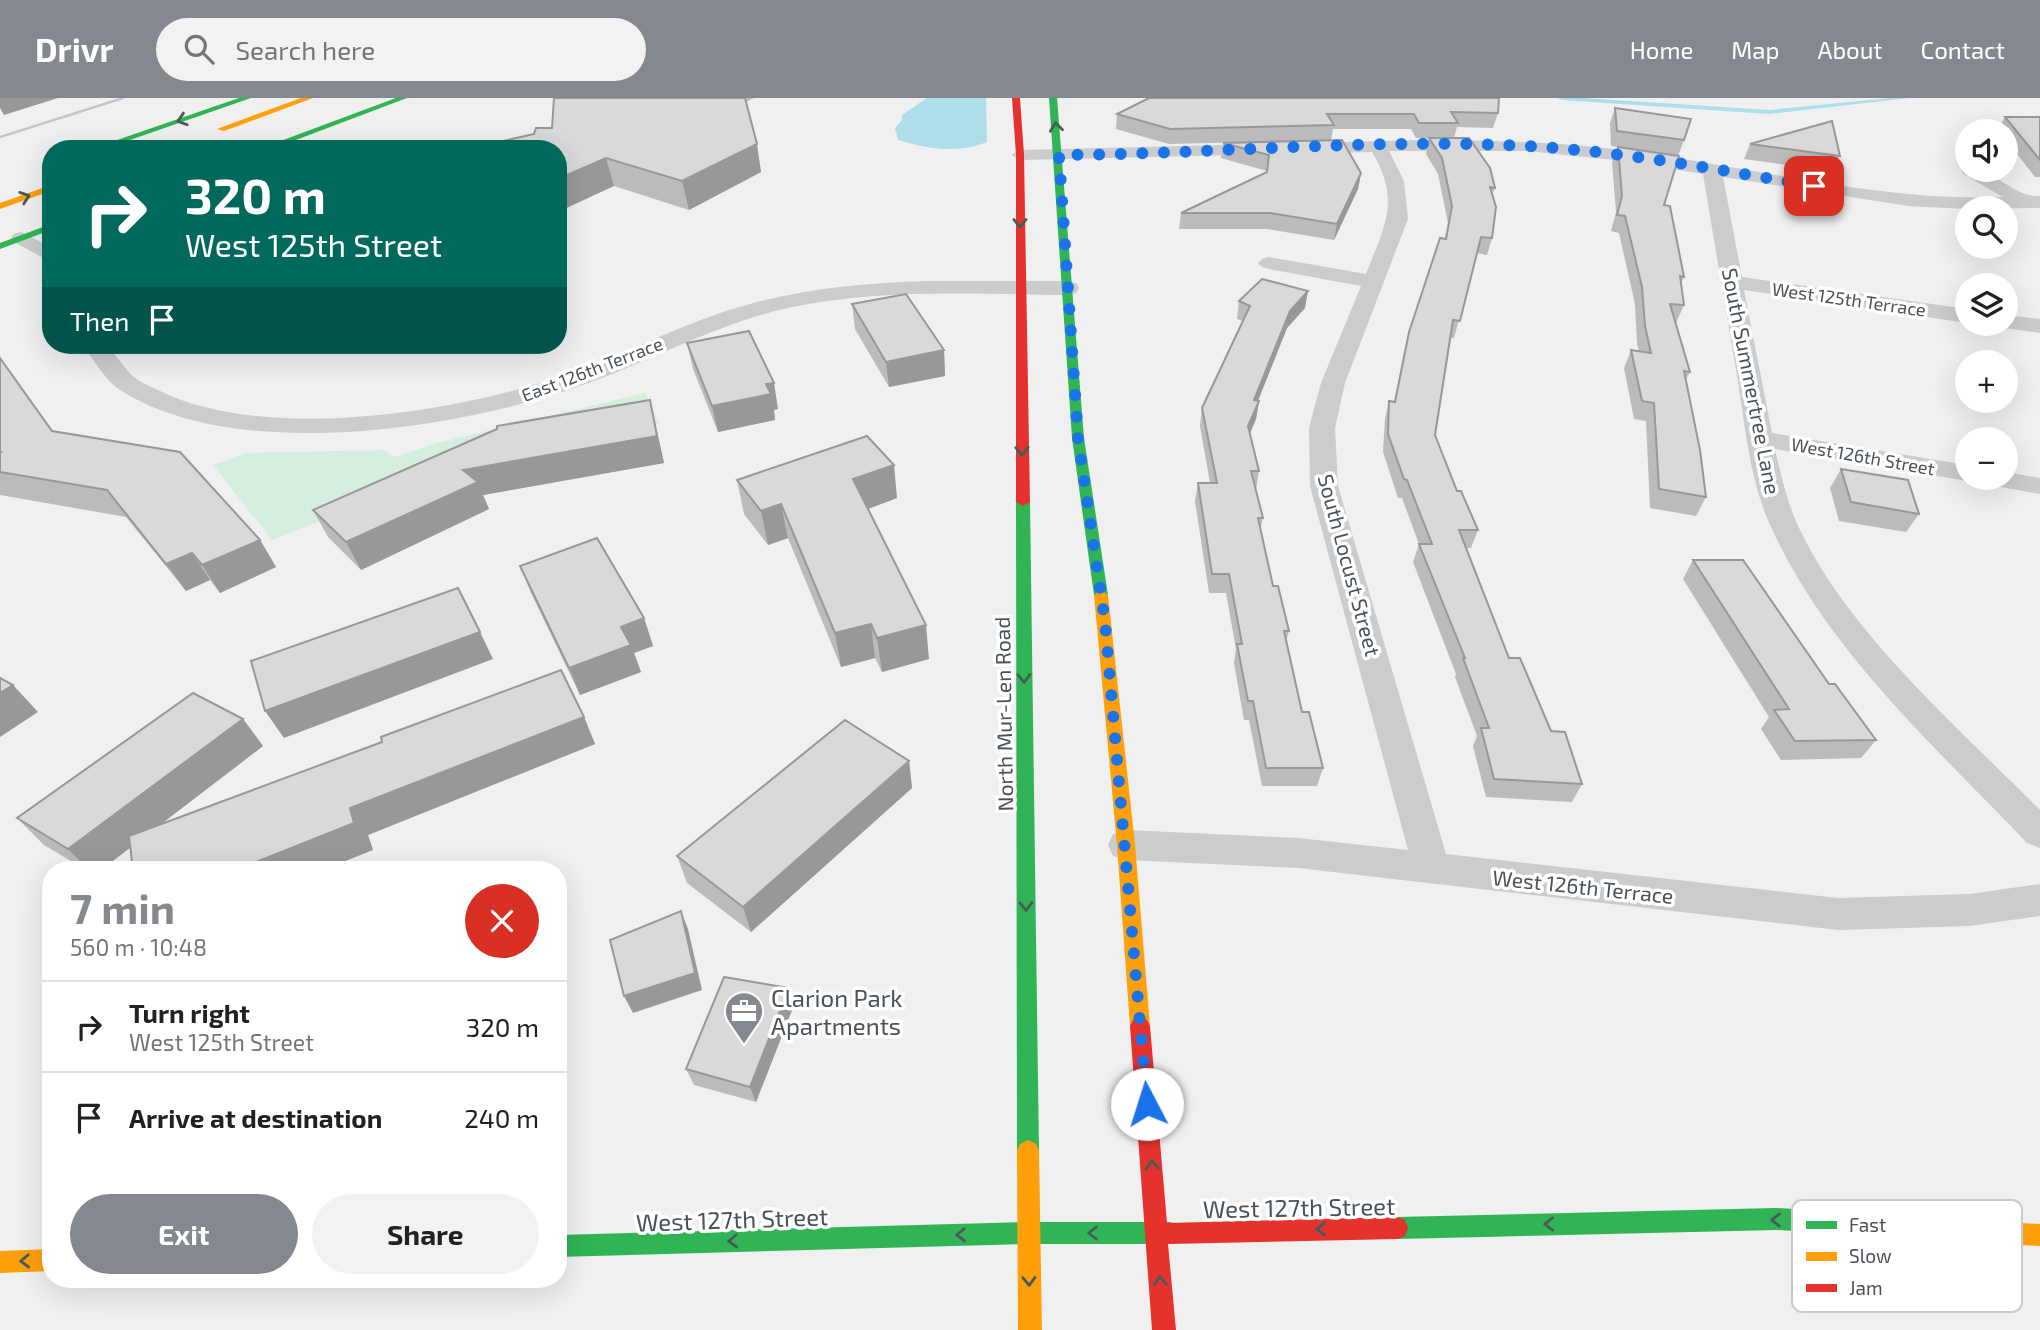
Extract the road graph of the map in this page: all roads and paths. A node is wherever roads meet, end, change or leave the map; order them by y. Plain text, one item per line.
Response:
1 (247, 98) edge
2 (309, 98) edge
3 (403, 98) edge
4 (1016, 98) edge
5 (1053, 98) edge
6 (211, 132) dead end
7 (1226, 132) edge
8 (122, 140) edge
9 (288, 140) edge
10 (1377, 146) junction
11 (1236, 151) junction
12 (1020, 155) junction
13 (1059, 155) junction
14 (1713, 170) junction
15 (1994, 182) edge
16 (42, 191) edge
17 (2032, 202) edge
18 (0, 206) edge
19 (42, 230) edge
20 (21, 238) junction
21 (0, 246) edge
22 (42, 251) edge
23 (1269, 263) dead end
24 (1371, 281) junction
25 (1731, 282) junction
26 (1020, 288) junction
27 (1068, 288) junction
28 (1955, 314) edge
29 (2018, 323) edge
30 (2040, 326) edge
31 (100, 354) edge
32 (1760, 439) junction
33 (1955, 471) edge
34 (2018, 482) edge
35 (2040, 486) edge
36 (2040, 834) edge
37 (1126, 845) junction
38 (1432, 869) junction
39 (2040, 900) edge
40 (1792, 1220) edge
41 (1029, 1233) junction
42 (1156, 1233) junction
43 (2022, 1234) edge
44 (2040, 1235) edge
45 (567, 1246) edge
46 (42, 1260) edge
47 (0, 1262) edge
48 (1030, 1330) edge
49 (1164, 1330) edge

1 -> 8 main road
2 - 6 main road
3 - 9 main road
4 - 12 main road, North Mur-Len Road
13 -> 5 main road
7 - 11 street
10 - 11 street
10 - 14 street
10 - 24 street, South Locust Street
11 - 13 street
12 - 13 street
12 -> 26 main road, North Mur-Len Road
13 - 27 main road
14 - 17 street
14 - 25 street, South Summertree Lane
15 - 17 street
18 -> 16 main road
19 - 20 main road
20 - 21 main road
20 - 22 street
23 - 24 street
24 - 38 street, South Locust Street
25 - 28 street, West 125th Terrace
25 - 32 street, South Summertree Lane
26 - 27 street, East 126th Terrace
26 - 31 street, East 126th Terrace
26 -> 41 main road, North Mur-Len Road
27 - 37 main road
29 - 30 street
32 - 33 street, West 126th Street
32 - 36 street, South Summertree Lane
34 - 35 street
37 - 38 street, West 126th Terrace
42 -> 37 main road
38 - 39 street, West 126th Terrace
40 -> 42 main road, West 127th Street
42 -> 41 main road, West 127th Street
41 -> 45 main road, West 127th Street
41 -> 48 main road, North Mur-Len Road
49 -> 42 main road
44 -> 43 main road, West 127th Street
46 -> 47 main road

